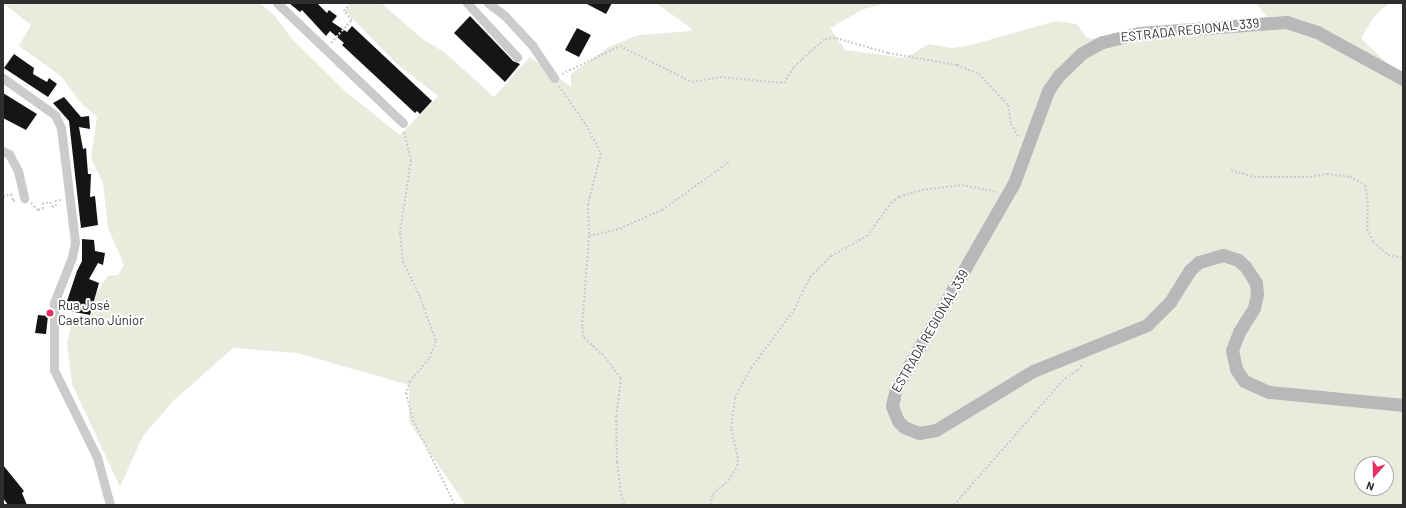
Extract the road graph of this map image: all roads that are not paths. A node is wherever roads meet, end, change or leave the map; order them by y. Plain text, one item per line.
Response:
1 (277, 3) edge
2 (467, 3) edge
3 (488, 3) edge
4 (517, 57) dead end
5 (3, 78) edge
6 (554, 78) road end
7 (1403, 78) edge
8 (403, 123) road end
9 (3, 151) edge
10 (24, 198) dead end
11 (1403, 405) edge
12 (110, 505) edge

1 - 8 street
2 - 4 street
3 - 6 street
5 - 12 street
7 - 11 main road, ESTRADA REGIONAL 339
9 - 10 street

